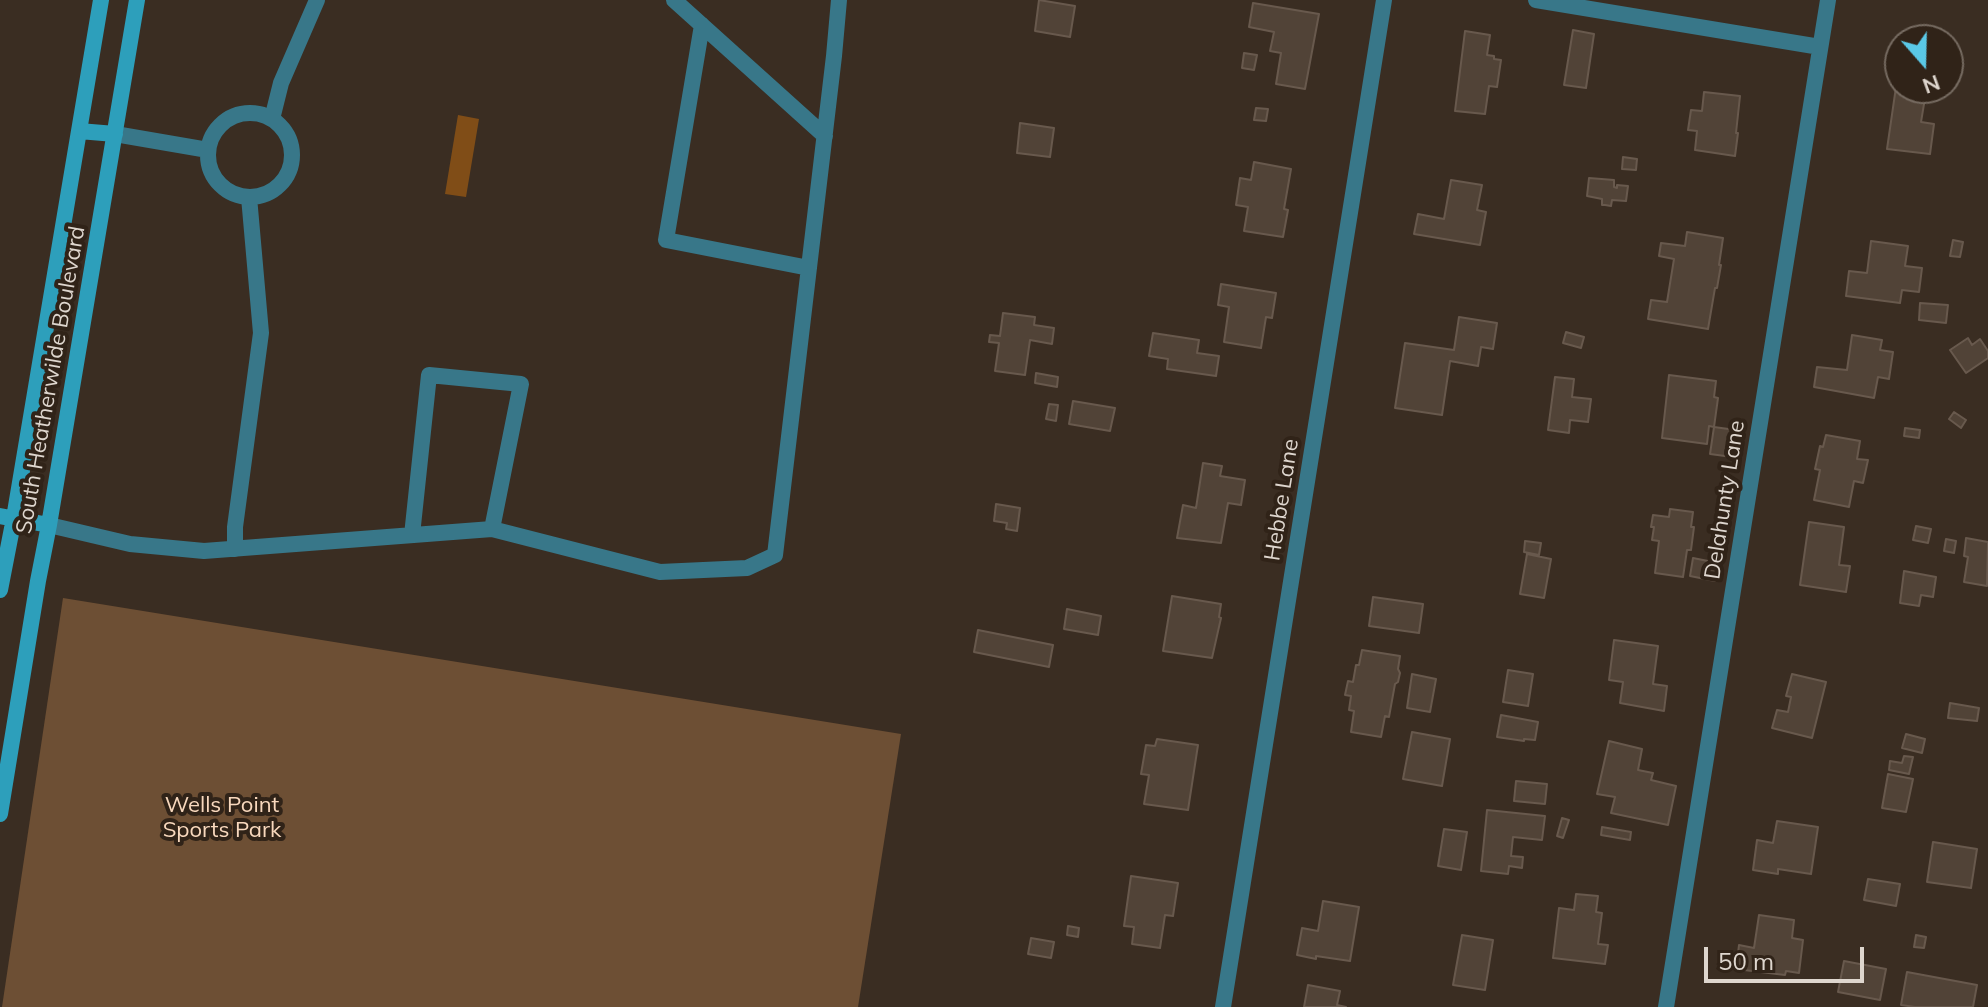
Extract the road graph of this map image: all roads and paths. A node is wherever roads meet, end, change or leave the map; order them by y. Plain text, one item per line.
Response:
1 (101, 0) edge
2 (137, 0) edge
3 (317, 0) edge
4 (674, 0) edge
5 (839, 0) edge
6 (1384, 0) edge
7 (1536, 0) edge
8 (1828, 0) edge
9 (702, 25) junction
10 (1820, 47) junction
11 (272, 119) junction
12 (79, 131) junction
13 (115, 134) junction
14 (825, 136) junction
15 (208, 150) junction
16 (249, 197) junction
17 (809, 268) junction
18 (7, 517) edge
19 (49, 525) junction
20 (492, 529) junction
21 (412, 535) junction
22 (235, 549) junction
23 (0, 590) edge
24 (0, 814) edge
25 (1223, 1007) edge
26 (1666, 1007) edge

1 - 12 main road, South Heatherwilde Boulevard
2 - 13 main road, South Heatherwilde Boulevard
3 - 11 street
4 - 9 street
5 - 14 street
6 - 25 street, Hebbe Lane
7 - 10 street
8 - 10 street, Delahunty Lane
9 - 14 street
9 - 17 street
10 - 26 street, Delahunty Lane
11 - 15 street
11 - 16 street
12 - 13 main road
12 - 18 main road, South Heatherwilde Boulevard
13 - 15 street
13 - 19 main road, South Heatherwilde Boulevard
14 - 17 street
15 - 16 street
16 - 22 street
17 - 20 street
18 - 19 main road
18 - 23 main road, South Heatherwilde Boulevard
19 - 22 street
19 - 24 main road, South Heatherwilde Boulevard
20 - 21 street
20 - 21 street
21 - 22 street

